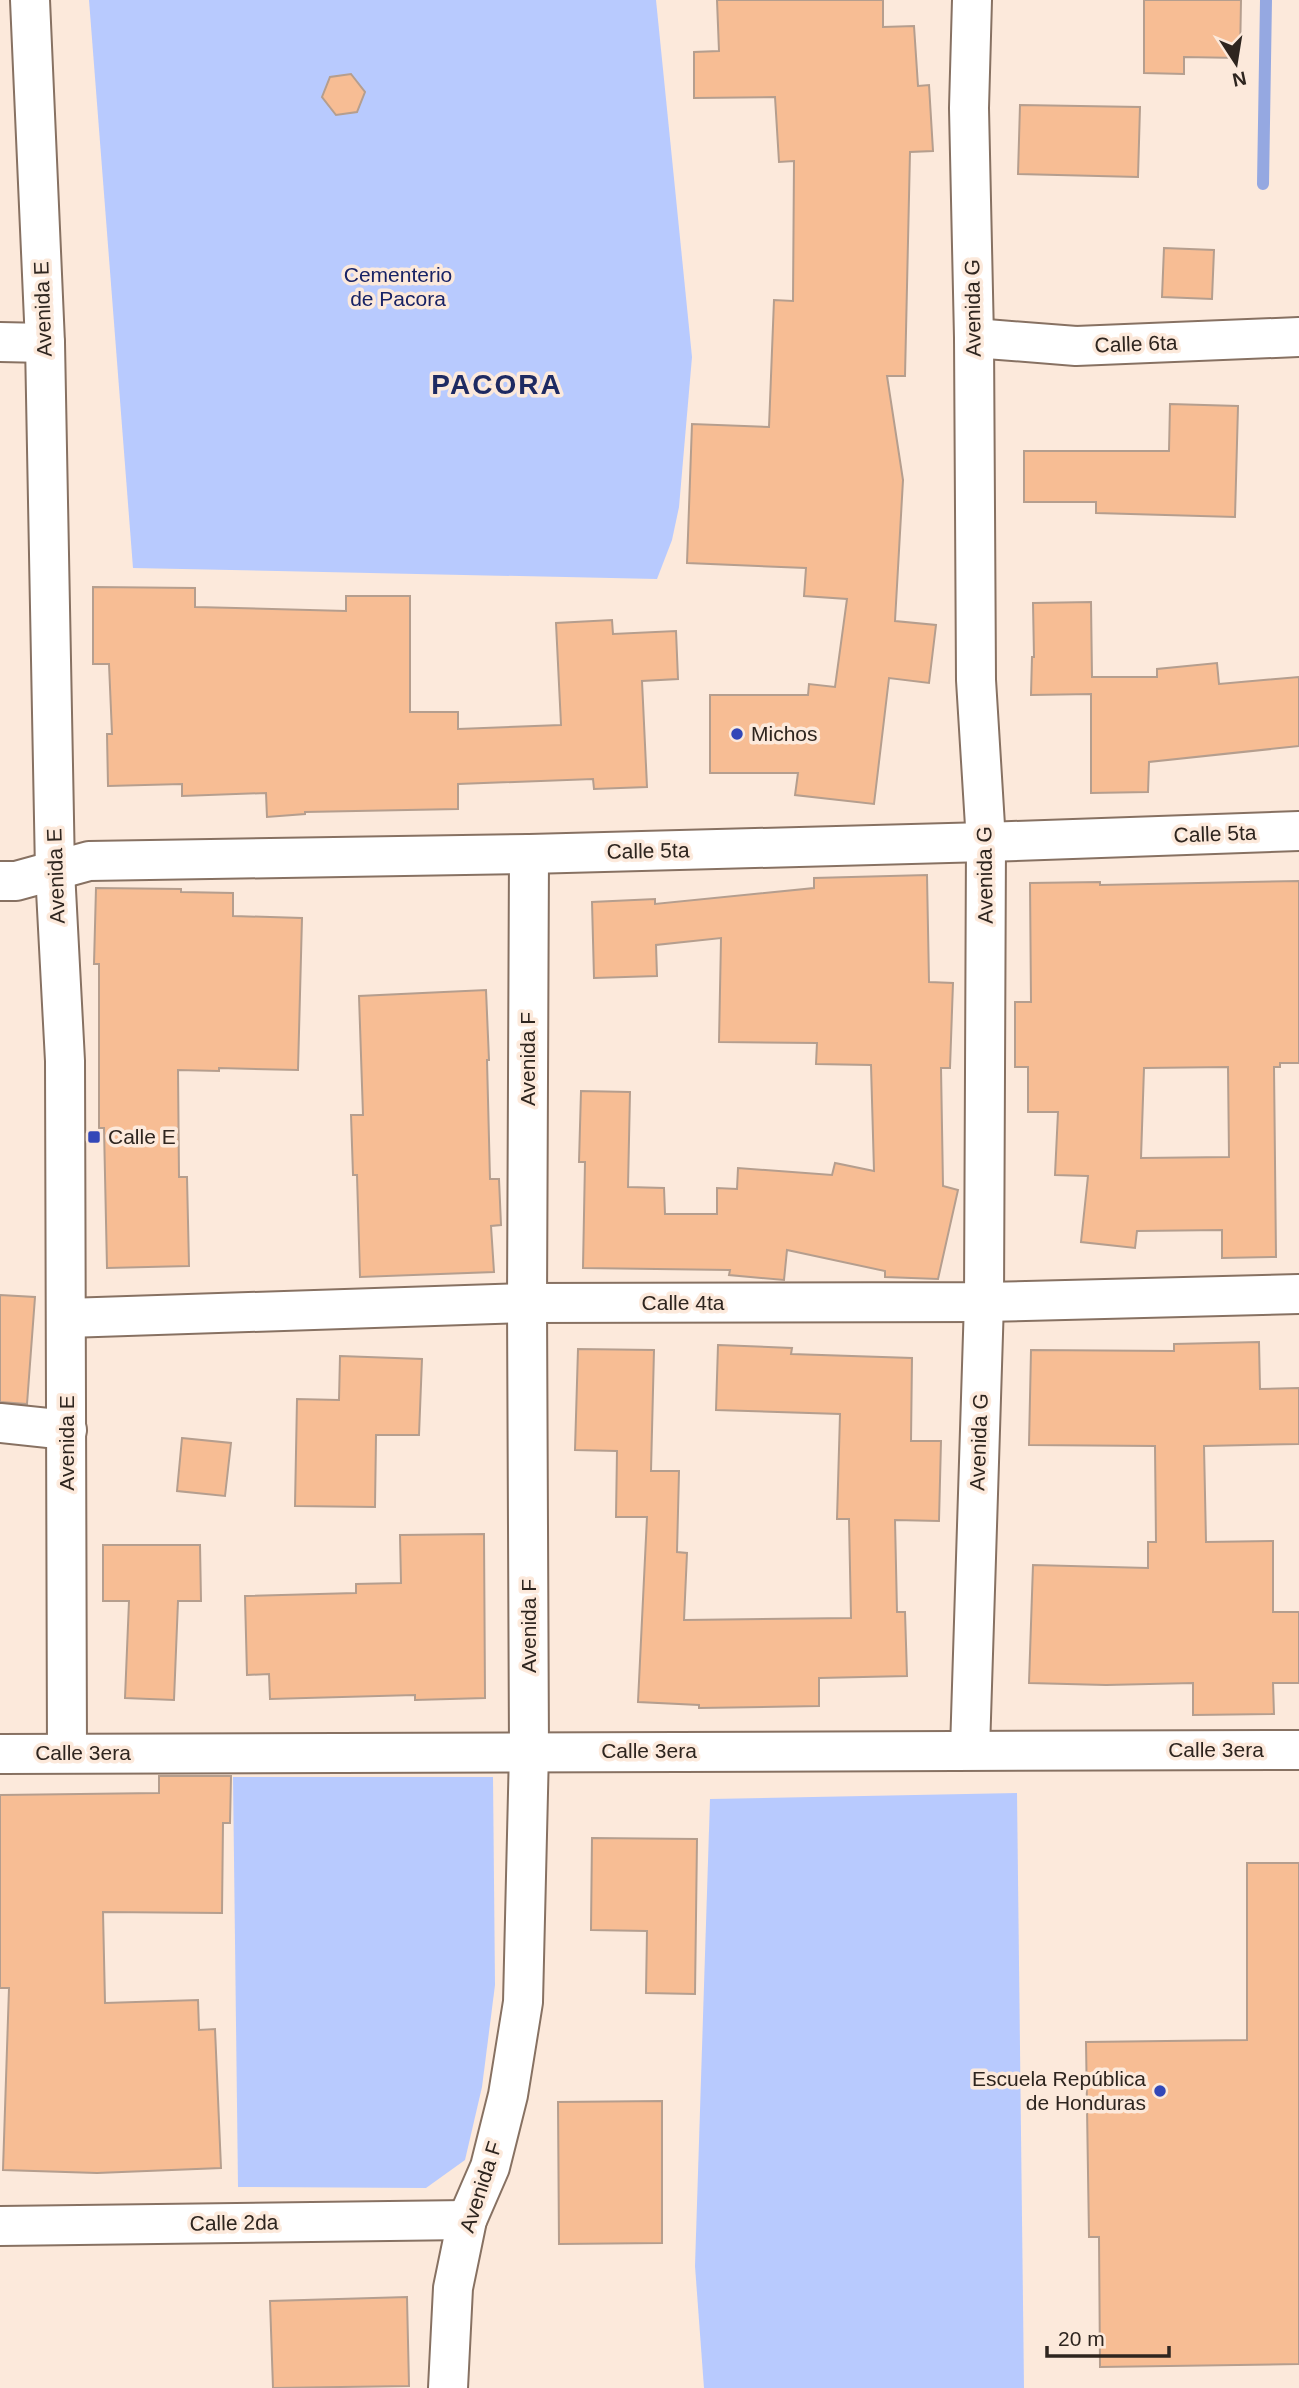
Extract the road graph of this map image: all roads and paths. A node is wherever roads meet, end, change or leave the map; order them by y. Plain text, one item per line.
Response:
1 (30, 0) edge
2 (972, 0) edge
3 (1299, 337) edge
4 (974, 338) junction
5 (0, 342) edge
6 (45, 343) junction
7 (1299, 831) edge
8 (986, 842) junction
9 (529, 854) junction
10 (55, 871) junction
11 (0, 881) edge
12 (1299, 1294) edge
13 (984, 1302) junction
14 (527, 1303) junction
15 (67, 1318) junction
16 (0, 1423) edge
17 (67, 1430) junction
18 (970, 1750) junction
19 (1299, 1750) edge
20 (530, 1751) junction
21 (67, 1753) junction
22 (0, 1754) edge
23 (467, 2220) junction
24 (0, 2226) edge
25 (448, 2388) edge

1 - 6 street, Avenida E
2 - 4 street, Avenida G
3 - 4 street, Calle 6ta
4 - 8 street, Avenida G
5 - 6 street
6 - 10 street, Avenida E
7 - 8 street, Calle 5ta
8 - 9 street, Calle 5ta
8 - 13 street, Avenida G
9 - 10 street, Calle 5ta
9 - 14 street, Avenida F
10 - 11 street, Calle 5ta
10 - 15 street, Avenida E
12 - 13 street, Calle 4ta
13 - 14 street, Calle 4ta
13 - 18 street, Avenida G
14 - 15 street, Calle 4ta
14 - 20 street, Avenida F
15 - 17 street, Avenida E
16 - 17 street
17 - 21 street, Avenida E
18 - 19 street, Calle 3era
18 - 20 street, Calle 3era
20 - 21 street, Calle 3era
20 - 23 street, Avenida F
21 - 22 street, Calle 3era
23 - 24 street, Calle 2da
23 - 25 street, Avenida F

